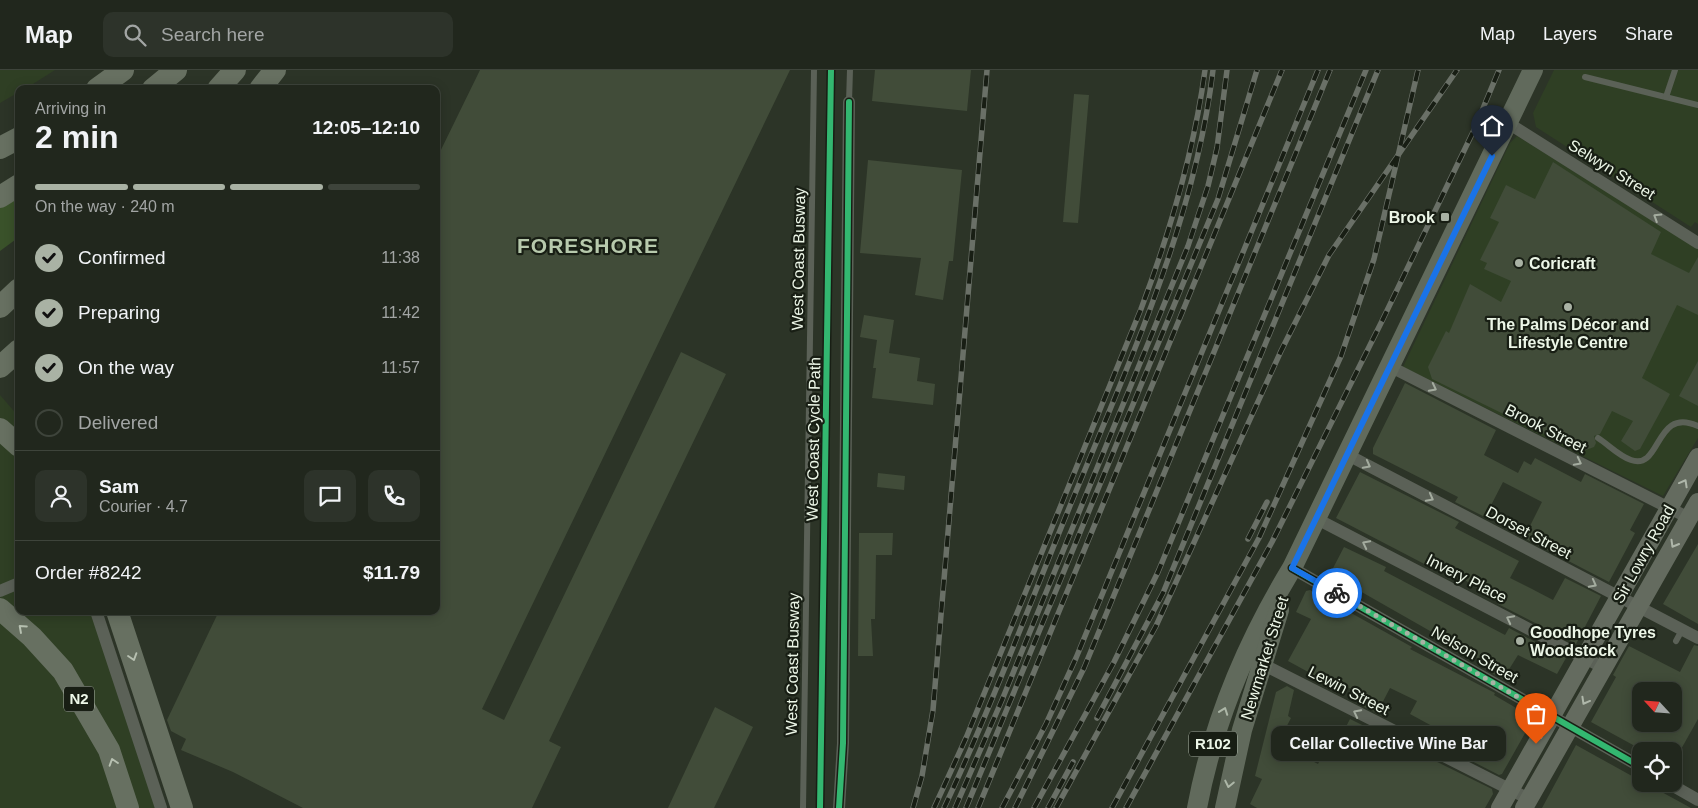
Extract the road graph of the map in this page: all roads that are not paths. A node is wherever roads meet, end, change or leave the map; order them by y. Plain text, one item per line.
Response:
1 (123, 70) edge
2 (176, 70) edge
3 (235, 70) edge
4 (276, 70) edge
5 (814, 70) edge
6 (850, 70) edge
7 (1533, 70) edge
8 (1675, 70) edge
9 (1585, 77) dead end
10 (102, 85) edge
11 (158, 85) edge
12 (222, 85) edge
13 (263, 85) edge
14 (1666, 97) junction
15 (849, 102) joint
16 (1698, 105) edge
17 (1508, 123) junction
18 (15, 140) edge
19 (0, 148) edge
20 (15, 187) edge
21 (0, 196) edge
22 (1698, 243) edge
23 (15, 293) edge
24 (0, 307) edge
25 (15, 354) edge
26 (1389, 366) junction
27 (0, 367) edge
28 (1698, 426) edge
29 (0, 429) edge
30 (1598, 438) dead end
31 (15, 442) edge
32 (1346, 454) junction
33 (1698, 457) edge
34 (1698, 502) edge
35 (1669, 508) junction
36 (1315, 518) junction
37 (1689, 518) junction
38 (1292, 568) junction
39 (15, 585) edge
40 (0, 591) edge
41 (1619, 598) junction
42 (1638, 607) junction
43 (0, 608) edge
44 (97, 615) edge
45 (118, 615) edge
46 (1698, 638) edge
47 (1585, 658) junction
48 (1262, 664) junction
49 (1604, 668) junction
50 (1551, 716) junction
51 (1570, 727) junction
52 (1632, 762) edge
53 (1510, 790) junction
54 (1682, 791) edge
55 (1698, 800) edge
56 (1526, 804) edge
57 (128, 808) edge
58 (162, 808) edge
59 (182, 808) edge
60 (803, 808) edge
61 (838, 808) edge
62 (1197, 808) edge
63 (1225, 808) edge
64 (1500, 808) edge

1 - 10 highway
2 - 11 highway
3 - 12 highway
4 - 13 highway
5 - 60 lane, West Coast Busway
6 - 15 lane
7 - 17 main road, Newmarket Street / R102
8 - 14 lane
9 - 14 lane
14 - 16 lane
15 - 61 street
22 -> 17 street, Selwyn Street
17 - 26 main road, Newmarket Street / R102
18 - 19 highway
20 - 21 highway
23 - 24 highway
25 - 27 highway
26 - 32 main road, Newmarket Street / R102
26 -> 35 street, Brook Street
28 - 30 lane
29 - 31 highway
32 - 36 main road, Newmarket Street / R102
32 -> 41 street, Dorset Street
35 -> 33 main road, Sir Lowry Road
34 - 37 main road, Sir Lowry Road
35 - 37 street, Brook Street
35 - 41 main road, Sir Lowry Road
36 - 38 main road, Newmarket Street / R102
47 -> 36 street, Invery Place
37 -> 42 main road, Sir Lowry Road
38 - 48 main road, Newmarket Street / R102
38 - 50 street, Nelson Street
62 -> 38 main road, Newmarket Street / R102
39 - 40 street
41 - 42 street, Dorset Street
41 - 47 main road, Sir Lowry Road
42 - 46 street, Dorset Street
42 - 49 main road, Sir Lowry Road
57 -> 43 highway, N2
44 - 58 street
45 -> 59 highway
47 - 49 street, Invery Place
47 - 50 main road, Sir Lowry Road
53 -> 48 street, Lewin Street
48 -> 63 main road, Newmarket Street / R102
49 -> 51 main road, Sir Lowry Road
50 - 51 street, Nelson Street
50 - 53 main road, Sir Lowry Road
51 - 52 street, Nelson Street
51 - 56 main road, Sir Lowry Road
53 - 56 street, Lewin Street
53 - 64 main road, Sir Lowry Road
54 - 55 street

